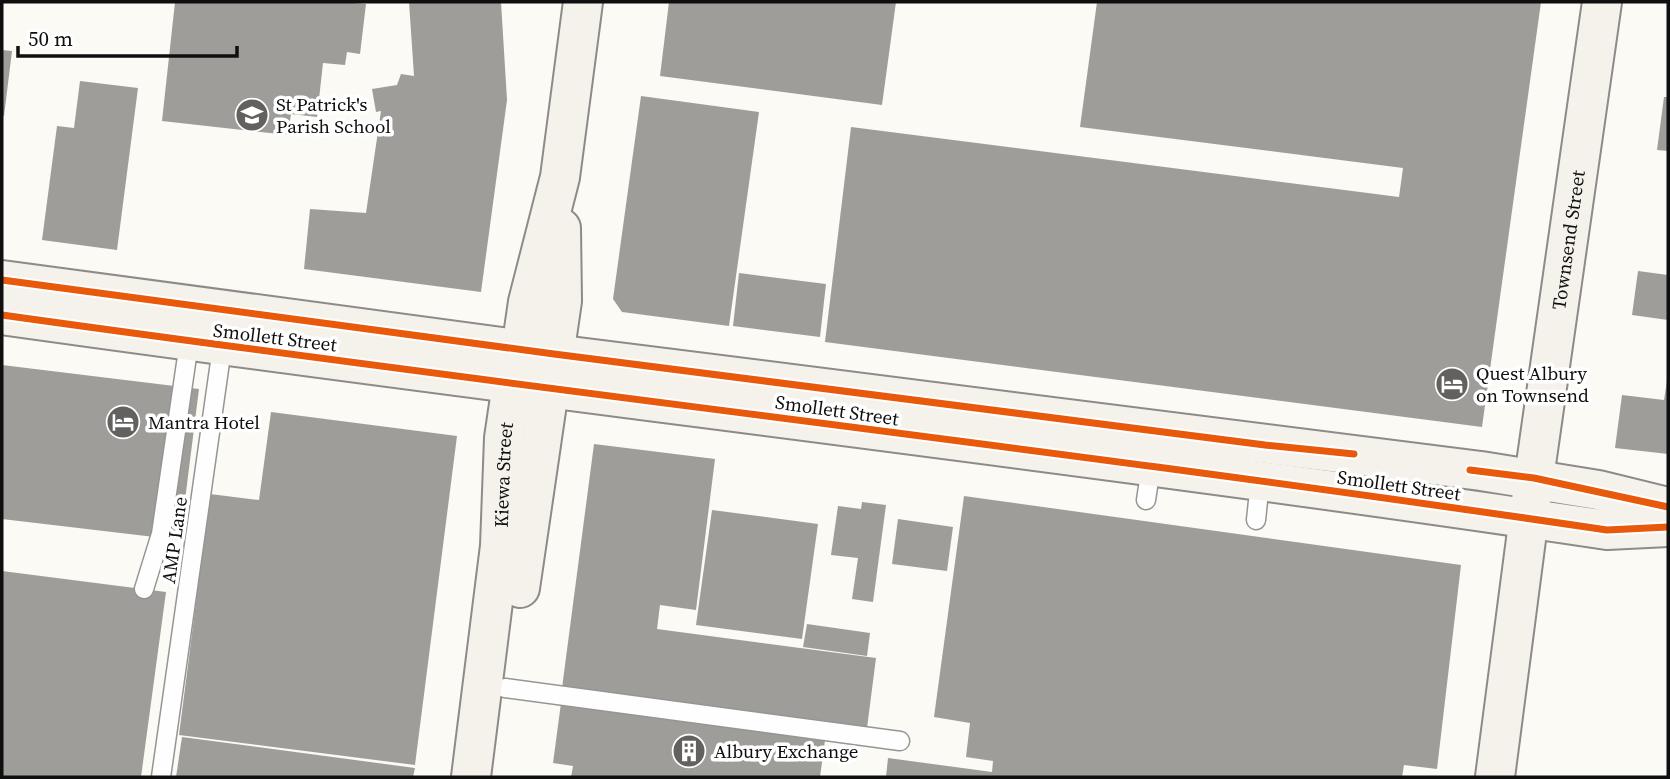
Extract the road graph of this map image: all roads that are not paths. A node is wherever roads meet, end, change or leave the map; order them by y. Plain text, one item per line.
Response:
1 (583, 2) edge
2 (1602, 2) edge
3 (2, 280) edge
4 (2, 315) edge
5 (208, 325) junction
6 (534, 369) junction
7 (1265, 445) junction
8 (1151, 466) junction
9 (1534, 478) junction
10 (1260, 482) junction
11 (1668, 507) edge
12 (1530, 519) junction
13 (1256, 520) dead end
14 (1668, 527) edge
15 (144, 589) dead end
16 (494, 687) junction
17 (900, 741) dead end
18 (161, 777) edge
19 (471, 777) edge
20 (494, 777) edge
21 (1495, 777) edge

1 - 6 street, Kiewa Street
2 - 9 street, Townsend Street
3 - 5 street, Smollett Street
4 - 5 street, Smollett Street
5 - 6 street, Smollett Street
5 - 15 lane
5 - 18 lane, AMP Lane
6 - 8 street, Smollett Street
6 - 16 street, Kiewa Street
7 - 8 street, Smollett Street
7 - 9 street, Smollett Street
7 - 10 street
8 - 10 street, Smollett Street
9 - 11 street, Smollett Street
9 - 12 street, Townsend Street
10 - 12 street, Smollett Street
10 - 13 lane
12 - 14 street, Smollett Street
12 - 21 street
16 - 17 lane
16 - 19 street, Kiewa Street
16 - 20 street, Kiewa Street

